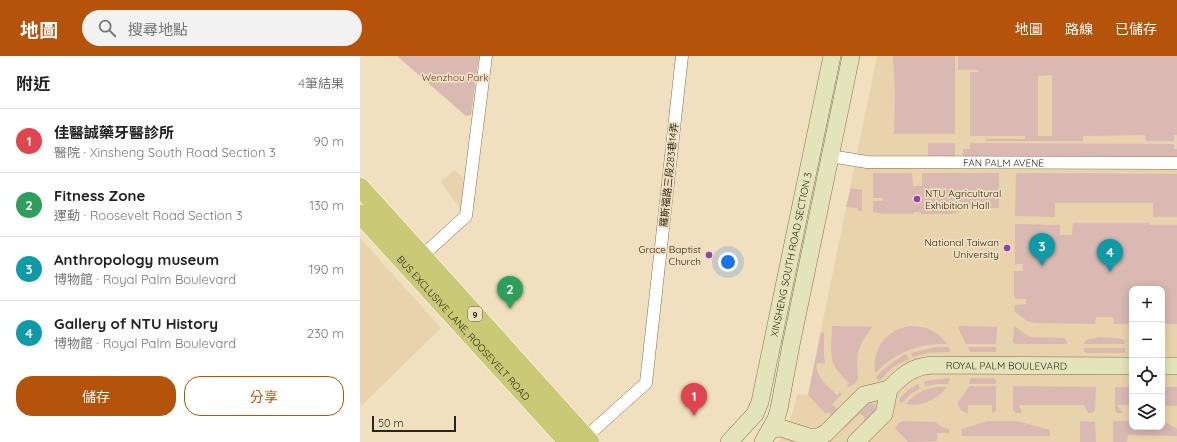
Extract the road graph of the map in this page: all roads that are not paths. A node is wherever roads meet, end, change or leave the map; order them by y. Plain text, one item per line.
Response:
1 (486, 56) edge
2 (682, 56) edge
3 (832, 56) edge
4 (851, 56) edge
5 (830, 156) junction
6 (1177, 163) edge
7 (360, 187) edge
8 (360, 203) edge
9 (360, 214) edge
10 (360, 222) edge
11 (422, 256) junction
12 (1129, 366) edge
13 (1165, 366) edge
14 (1177, 366) edge
15 (889, 389) junction
16 (755, 414) junction
17 (769, 438) edge
18 (584, 440) edge
19 (558, 442) edge
20 (568, 442) edge
21 (729, 442) edge
22 (856, 442) edge

1 - 11 street
2 - 18 street, 羅斯福路三段283巷14弄
3 - 16 main road, XINSHENG SOUTH ROAD SECTION 3
4 - 5 main road, XINSHENG SOUTH ROAD SECTION 3
5 - 6 street, FAN PALM AVENE
5 - 17 main road, XINSHENG SOUTH ROAD SECTION 3
7 - 11 main road, 9
8 - 18 main road, BUS EXCLUSIVE LANE, ROOSEVELT ROAD / 9
9 - 20 main road, BUS EXCLUSIVE LANE, ROOSEVELT ROAD / 9
10 - 19 main road, 9
11 - 18 main road, 9
12 - 15 main road, ROYAL PALM BOULEVARD
13 - 14 main road
15 - 17 main road
15 - 22 main road
16 - 17 main road
16 - 21 main road, XINSHENG SOUTH ROAD SECTION 3

